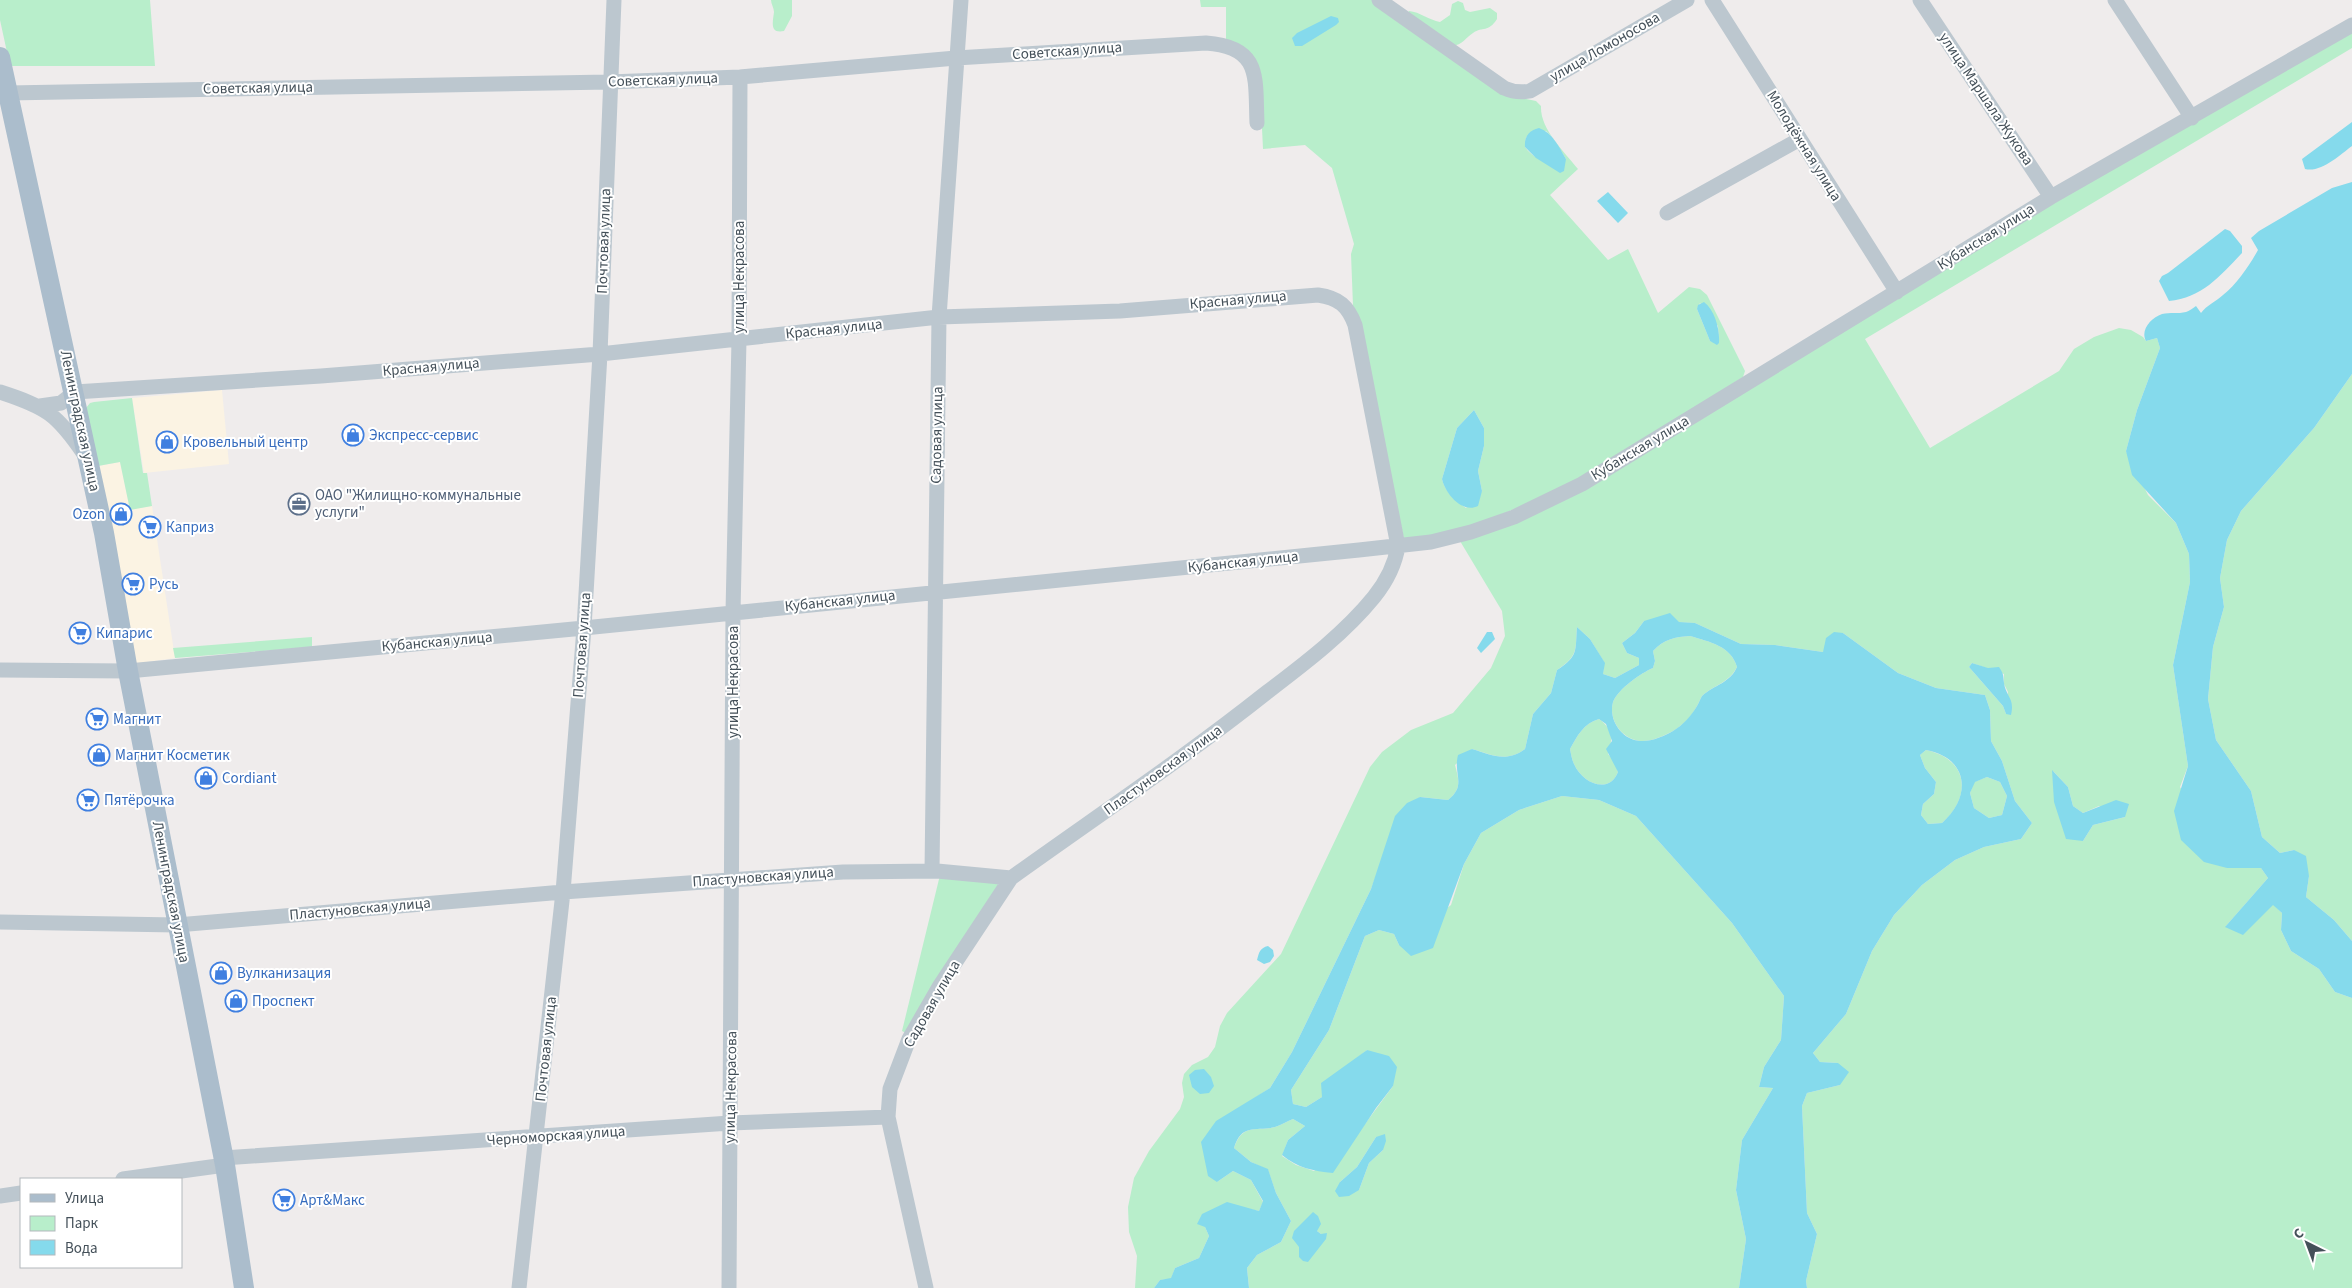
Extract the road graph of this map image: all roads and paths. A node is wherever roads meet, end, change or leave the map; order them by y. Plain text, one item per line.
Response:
1 (614, 0) edge
2 (961, 0) edge
3 (1379, 0) edge
4 (1687, 0) edge
5 (1920, 0) edge
6 (2115, 0) edge
7 (1718, 2) edge
8 (2352, 25) edge
9 (0, 57) edge
10 (956, 58) junction
11 (740, 77) junction
12 (609, 82) junction
13 (8, 93) junction
14 (2192, 118) junction
15 (1257, 123) dead end
16 (1800, 138) junction
17 (2051, 198) junction
18 (1667, 214) dead end
19 (1897, 292) junction
20 (939, 317) junction
21 (739, 340) junction
22 (600, 354) junction
23 (0, 392) edge
24 (74, 392) junction
25 (40, 406) junction
26 (89, 460) junction
27 (1398, 546) junction
28 (935, 592) junction
29 (733, 612) junction
30 (584, 628) junction
31 (0, 670) edge
32 (128, 671) junction
33 (932, 871) junction
34 (1011, 878) junction
35 (733, 879) junction
36 (563, 892) junction
37 (0, 922) edge
38 (177, 925) junction
39 (888, 1117) junction
40 (730, 1123) junction
41 (536, 1138) junction
42 (224, 1162) junction
43 (129, 1178) edge
44 (20, 1193) edge
45 (0, 1196) edge
46 (244, 1288) edge
47 (519, 1288) edge
48 (729, 1288) edge
49 (926, 1288) edge

1 - 12 street, Почтовая улица
2 - 10 street, Садовая улица
3 - 4 street, улица Ломоносова
5 - 17 street, улица Маршала Жукова
6 - 14 street
7 - 16 street, Молодёжная улица
8 - 14 street, Кубанская улица
9 - 13 main road, Ленинградская улица
10 - 11 street, Советская улица
10 - 15 street, Советская улица
10 - 20 street, Садовая улица
11 - 12 street, Советская улица
11 - 21 street, улица Некрасова
12 - 13 street, Советская улица
12 - 22 street, Почтовая улица
13 - 24 main road, Ленинградская улица
14 - 17 street, Кубанская улица
16 - 18 street
16 - 19 street, Молодёжная улица
17 - 19 street, Кубанская улица
19 - 27 street, Кубанская улица
20 - 21 street, Красная улица
20 - 27 street, Красная улица
20 - 28 street, Садовая улица
21 - 22 street, Красная улица
21 - 29 street, улица Некрасова
22 - 24 street, Красная улица
22 - 30 street, Почтовая улица
23 - 25 street
24 - 25 street
24 - 26 main road, Ленинградская улица
25 - 26 street
26 - 32 main road, Ленинградская улица
27 - 28 street, Кубанская улица
27 - 34 street, Пластуновская улица
28 - 29 street, Кубанская улица
28 - 33 street, Садовая улица
29 - 30 street, Кубанская улица
29 - 35 street, улица Некрасова
30 - 32 street, Кубанская улица
30 - 36 street, Почтовая улица
31 - 32 street, Кубанская улица
32 - 38 main road, Ленинградская улица
33 - 34 street, Пластуновская улица
33 - 35 street, Пластуновская улица
34 - 39 street, Садовая улица
35 - 36 street, Пластуновская улица
35 - 40 street, улица Некрасова
36 - 38 street, Пластуновская улица
36 - 41 street, Почтовая улица
37 - 38 street, Пластуновская улица
38 - 42 main road, Ленинградская улица
39 - 40 street, Черноморская улица
39 - 49 street, Садовая улица
40 - 41 street, Черноморская улица
40 - 48 street, улица Некрасова
41 - 42 street, Черноморская улица
41 - 47 street, Почтовая улица
42 - 43 street, Черноморская улица
42 - 46 main road, Ленинградская улица
44 - 45 street

